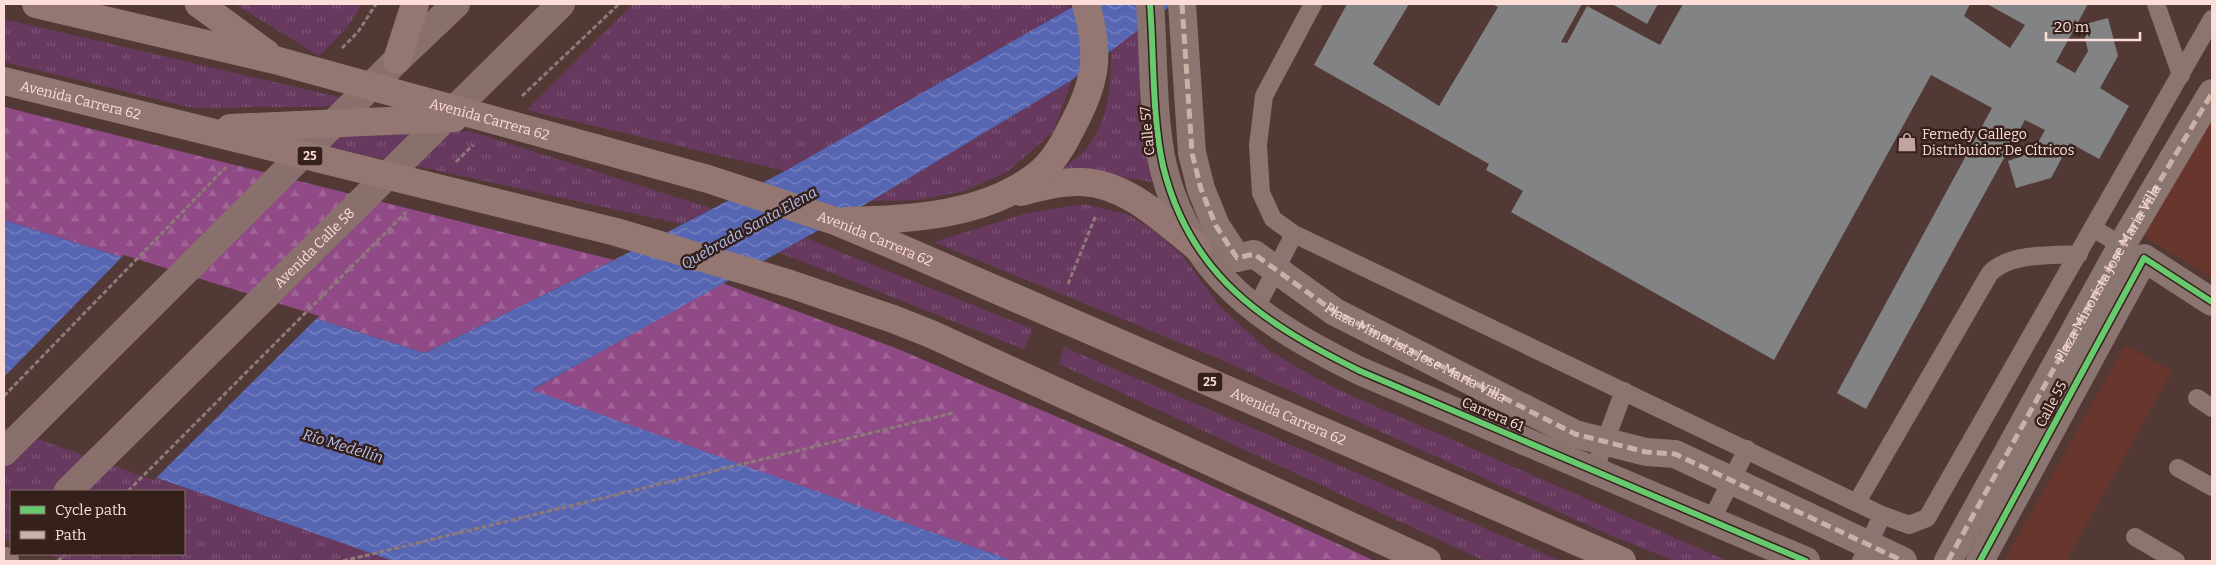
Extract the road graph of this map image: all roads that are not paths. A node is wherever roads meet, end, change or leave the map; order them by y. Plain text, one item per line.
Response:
1 (36, 4) edge
2 (199, 4) edge
3 (415, 4) edge
4 (456, 4) edge
5 (561, 4) edge
6 (1086, 4) edge
7 (1150, 4) edge
8 (1182, 4) edge
9 (1313, 4) edge
10 (2156, 4) edge
11 (2212, 19) edge
12 (275, 60) junction
13 (397, 60) junction
14 (2181, 75) junction
15 (4, 81) edge
16 (2212, 93) edge
17 (480, 128) junction
18 (199, 129) junction
19 (996, 198) junction
20 (835, 222) junction
21 (2094, 229) junction
22 (1294, 234) junction
23 (1198, 248) junction
24 (2133, 252) junction
25 (2079, 254) junction
26 (1276, 270) junction
27 (2212, 302) edge
28 (1255, 310) junction
29 (1624, 391) junction
30 (2197, 398) dead end
31 (2212, 408) edge
32 (1605, 441) junction
33 (1747, 449) junction
34 (4, 452) edge
35 (2178, 468) dead end
36 (1594, 471) junction
37 (1731, 481) junction
38 (2212, 487) edge
39 (69, 490) edge
40 (1857, 502) junction
41 (1882, 514) junction
42 (1711, 521) junction
43 (2135, 537) dead end
44 (1865, 554) edge
45 (1427, 561) edge
46 (1622, 561) edge
47 (1806, 561) edge
48 (1903, 561) edge
49 (1948, 561) edge
50 (1980, 561) edge
51 (2176, 561) edge

1 - 12 highway, Avenida Carrera 62 / 25
2 - 12 highway
3 - 13 highway
4 - 13 main road
5 - 39 main road, Avenida Calle 58
6 - 19 highway
7 - 23 street, Calle 57
8 - 26 street, Plaza Minorista Jose Maria Villa
9 - 22 lane
10 - 14 lane
11 - 14 lane
12 - 17 highway, Avenida Carrera 62 / 25
13 - 34 main road
14 - 21 lane
15 - 18 highway, Avenida Carrera 62 / 25
16 - 24 street, Plaza Minorista Jose Maria Villa
17 - 18 highway
17 - 20 highway, Avenida Carrera 62 / 25
18 - 45 highway, Avenida Carrera 62 / 25
19 - 20 highway
19 - 23 highway
20 - 46 highway, Avenida Carrera 62 / 25
21 - 24 lane
21 - 25 lane
22 - 26 lane
22 - 29 lane
23 - 28 street, Carrera 61
24 - 27 street
24 - 49 street, Plaza Minorista Jose Maria Villa
24 - 50 street, Calle 55
25 - 40 lane
25 - 41 lane
26 - 28 lane
26 - 32 street, Plaza Minorista Jose Maria Villa
28 - 36 street, Carrera 61
29 - 32 lane
29 - 33 lane
30 - 31 lane
32 - 36 lane
32 - 37 street, Plaza Minorista Jose Maria Villa
33 - 37 lane
33 - 40 lane
35 - 38 lane
36 - 42 street, Carrera 61
37 - 42 lane
37 - 44 street, Plaza Minorista Jose Maria Villa
40 - 41 lane
41 - 44 lane
42 - 47 street, Carrera 61
43 - 51 lane
44 - 48 street, Plaza Minorista Jose Maria Villa

